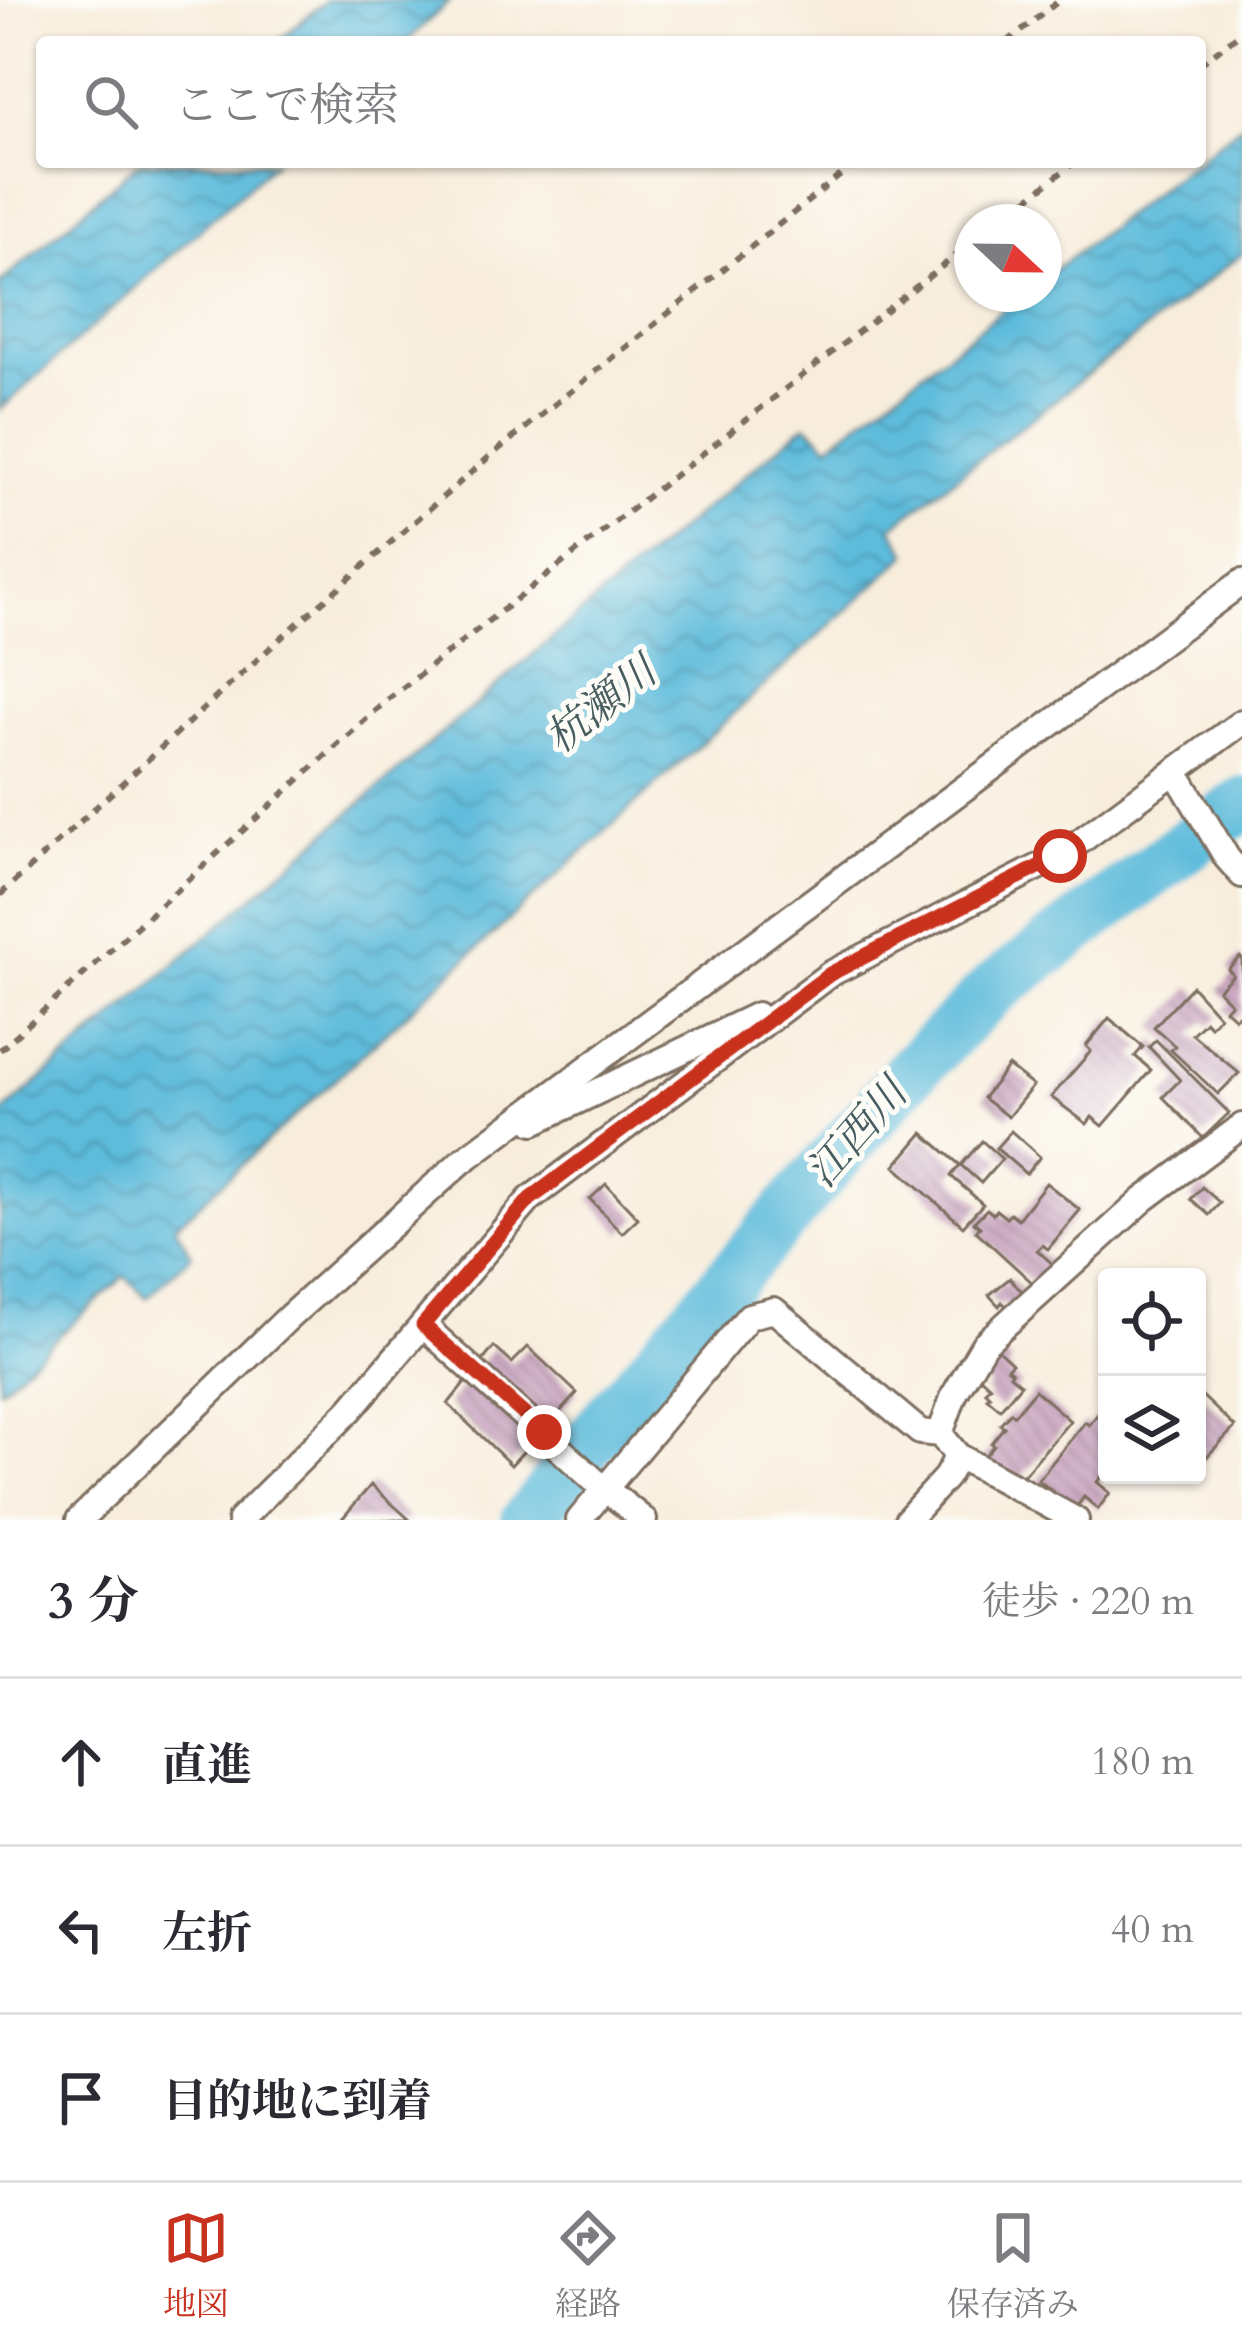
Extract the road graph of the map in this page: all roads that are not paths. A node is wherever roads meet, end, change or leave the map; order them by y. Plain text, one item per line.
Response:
1 (1242, 582) edge
2 (1242, 722) edge
3 (1175, 772) junction
4 (1235, 867) edge
5 (807, 992) junction
6 (1242, 1126) edge
7 (483, 1146) junction
8 (423, 1325) junction
9 (940, 1434) junction
10 (958, 1456) junction
11 (600, 1484) junction
12 (79, 1520) edge
13 (240, 1520) edge
14 (579, 1520) edge
15 (644, 1520) edge
16 (907, 1520) edge
17 (1076, 1520) edge

1 - 7 street
2 - 3 street
3 - 4 street
3 - 5 street
5 - 7 street
5 - 8 street
6 - 9 street
7 - 12 street
8 - 11 street
8 - 13 street
9 - 10 street
9 - 11 street
10 - 16 street
10 - 17 street
11 - 14 street
11 - 15 street

